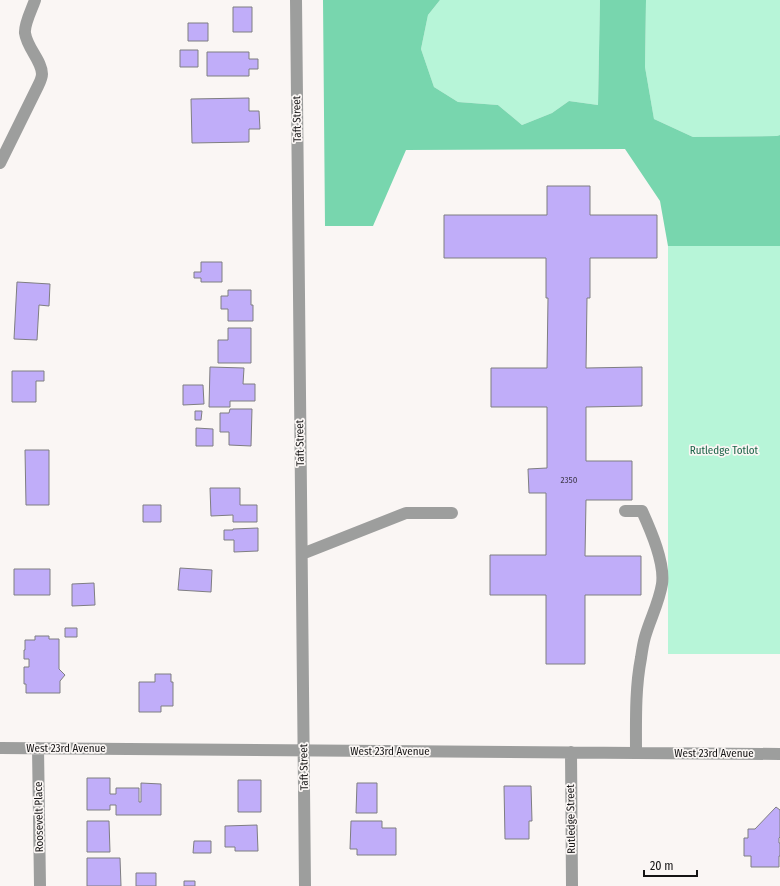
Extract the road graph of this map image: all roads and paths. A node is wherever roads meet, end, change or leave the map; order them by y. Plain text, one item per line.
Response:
1 (35, 0) edge
2 (296, 0) edge
3 (0, 163) edge
4 (625, 511) dead end
5 (452, 513) dead end
6 (302, 554) junction
7 (0, 748) edge
8 (38, 748) junction
9 (304, 750) junction
10 (570, 752) junction
11 (636, 753) junction
12 (780, 754) edge
13 (40, 886) edge
14 (305, 886) edge
15 (572, 886) edge

1 - 3 street
2 - 6 street, Taft Street
4 - 11 street
5 - 6 street
6 - 9 street, Taft Street
7 - 8 street, West 23rd Avenue
8 - 9 street, West 23rd Avenue
8 - 13 street, Roosevelt Place
9 - 10 street, West 23rd Avenue
9 - 14 street, Taft Street
10 - 11 street, West 23rd Avenue
10 - 15 street, Rutledge Street
11 - 12 street, West 23rd Avenue

